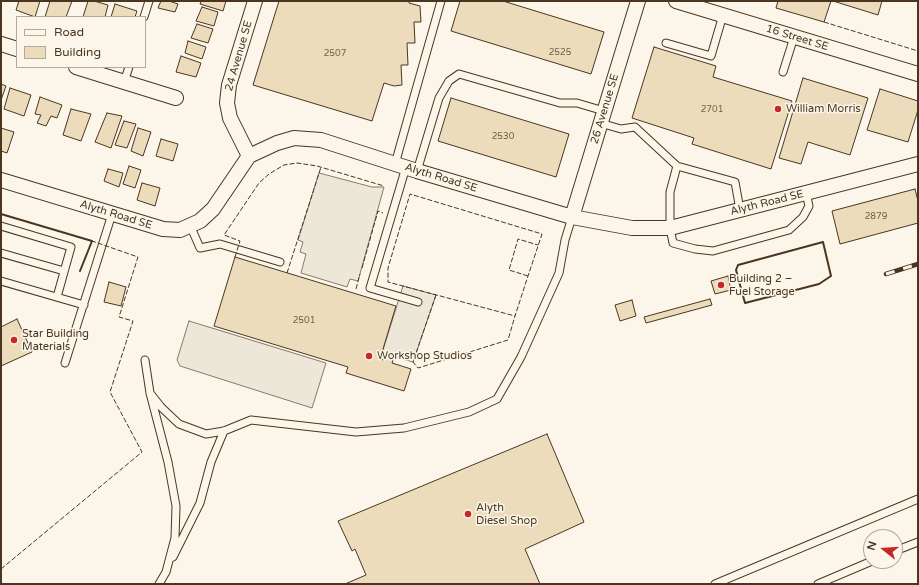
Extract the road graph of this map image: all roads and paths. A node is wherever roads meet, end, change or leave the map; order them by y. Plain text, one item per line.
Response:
1 (149, 1) edge
2 (256, 1) edge
3 (440, 1) edge
4 (638, 1) edge
5 (676, 1) edge
6 (723, 15) junction
7 (144, 16) edge
8 (794, 37) junction
9 (666, 43) dead end
10 (1, 44) edge
11 (16, 49) edge
12 (79, 68) edge
13 (129, 68) edge
14 (783, 72) dead end
15 (918, 74) edge
16 (124, 82) junction
17 (176, 98) dead end
18 (602, 117) junction
19 (249, 156) junction
20 (918, 164) edge
21 (677, 166) junction
22 (406, 167) junction
23 (1, 180) edge
24 (806, 193) junction
25 (740, 210) junction
26 (112, 214) junction
27 (572, 217) junction
28 (190, 225) junction
29 (1, 226) edge
30 (670, 228) junction
31 (1, 252) edge
32 (280, 262) dead end
33 (64, 271) junction
34 (1, 281) edge
35 (57, 297) junction
36 (418, 302) dead end
37 (84, 305) junction
38 (145, 360) dead end
39 (65, 363) dead end
40 (150, 393) junction
41 (224, 431) junction
42 (918, 498) edge
43 (918, 542) edge
44 (903, 549) edge
45 (863, 565) edge
46 (166, 572) junction
47 (159, 584) edge
48 (714, 584) edge
49 (818, 584) edge

1 - 7 lane
2 - 19 street, 24 Avenue SE
3 - 22 lane
4 - 18 street, 26 Avenue SE
5 - 6 street, 16 Street SE
6 - 8 street, 16 Street SE
6 - 9 lane
8 - 14 lane
8 - 15 street, 16 Street SE
10 - 11 street
12 - 16 street
13 - 16 lane
16 - 17 street
18 - 21 lane
18 - 22 lane
18 - 27 street, 26 Avenue SE
19 - 22 street, Alyth Road SE
19 - 28 street, Alyth Road SE
20 - 24 street, Alyth Road SE
21 - 25 lane
21 - 30 lane
22 - 27 street, Alyth Road SE
22 - 36 lane
23 - 26 street, Alyth Road SE
24 - 25 street, Alyth Road SE
24 - 30 lane
25 - 30 street, Alyth Road SE
26 - 28 street, Alyth Road SE
26 - 37 lane
27 - 30 street, Alyth Road SE
27 - 41 lane
28 - 32 lane
29 - 33 lane
31 - 33 lane
33 - 35 lane
34 - 35 lane
35 - 37 lane
37 - 39 lane
38 - 40 lane
40 - 41 lane
40 - 46 lane
41 - 46 lane
42 - 48 lane
43 - 44 lane
45 - 49 lane
46 - 47 lane

